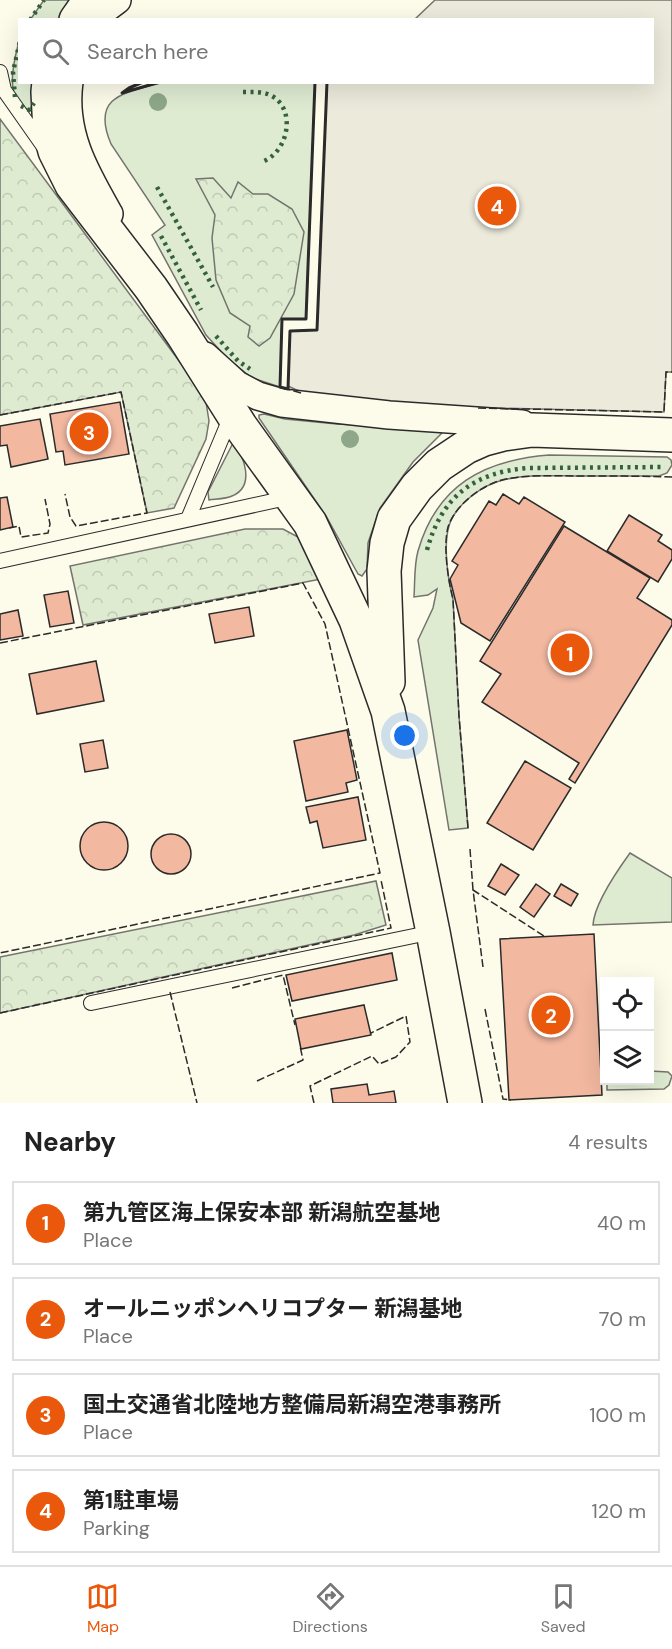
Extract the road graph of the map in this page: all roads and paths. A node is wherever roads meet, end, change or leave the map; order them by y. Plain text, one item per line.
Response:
1 (90, 0) edge
2 (117, 0) edge
3 (77, 18) edge
4 (99, 18) edge
5 (0, 72) edge
6 (49, 84) edge
7 (69, 84) edge
8 (2, 86) edge
9 (72, 185) junction
10 (151, 288) junction
11 (183, 335) junction
12 (232, 413) junction
13 (667, 435) edge
14 (291, 497) junction
15 (188, 519) junction
16 (0, 561) edge
17 (388, 711) junction
18 (433, 932) junction
19 (91, 1002) dead end
20 (465, 1103) edge

1 - 3 street
2 - 4 street
5 - 8 lane
6 - 9 street
7 - 10 street
8 - 9 lane
9 - 10 street
10 - 11 street
11 - 12 street
11 - 13 street
12 - 14 street
12 - 15 lane
13 - 17 street
14 - 15 lane
14 - 17 street
15 - 16 lane
17 - 18 street
18 - 19 lane
18 - 20 street

